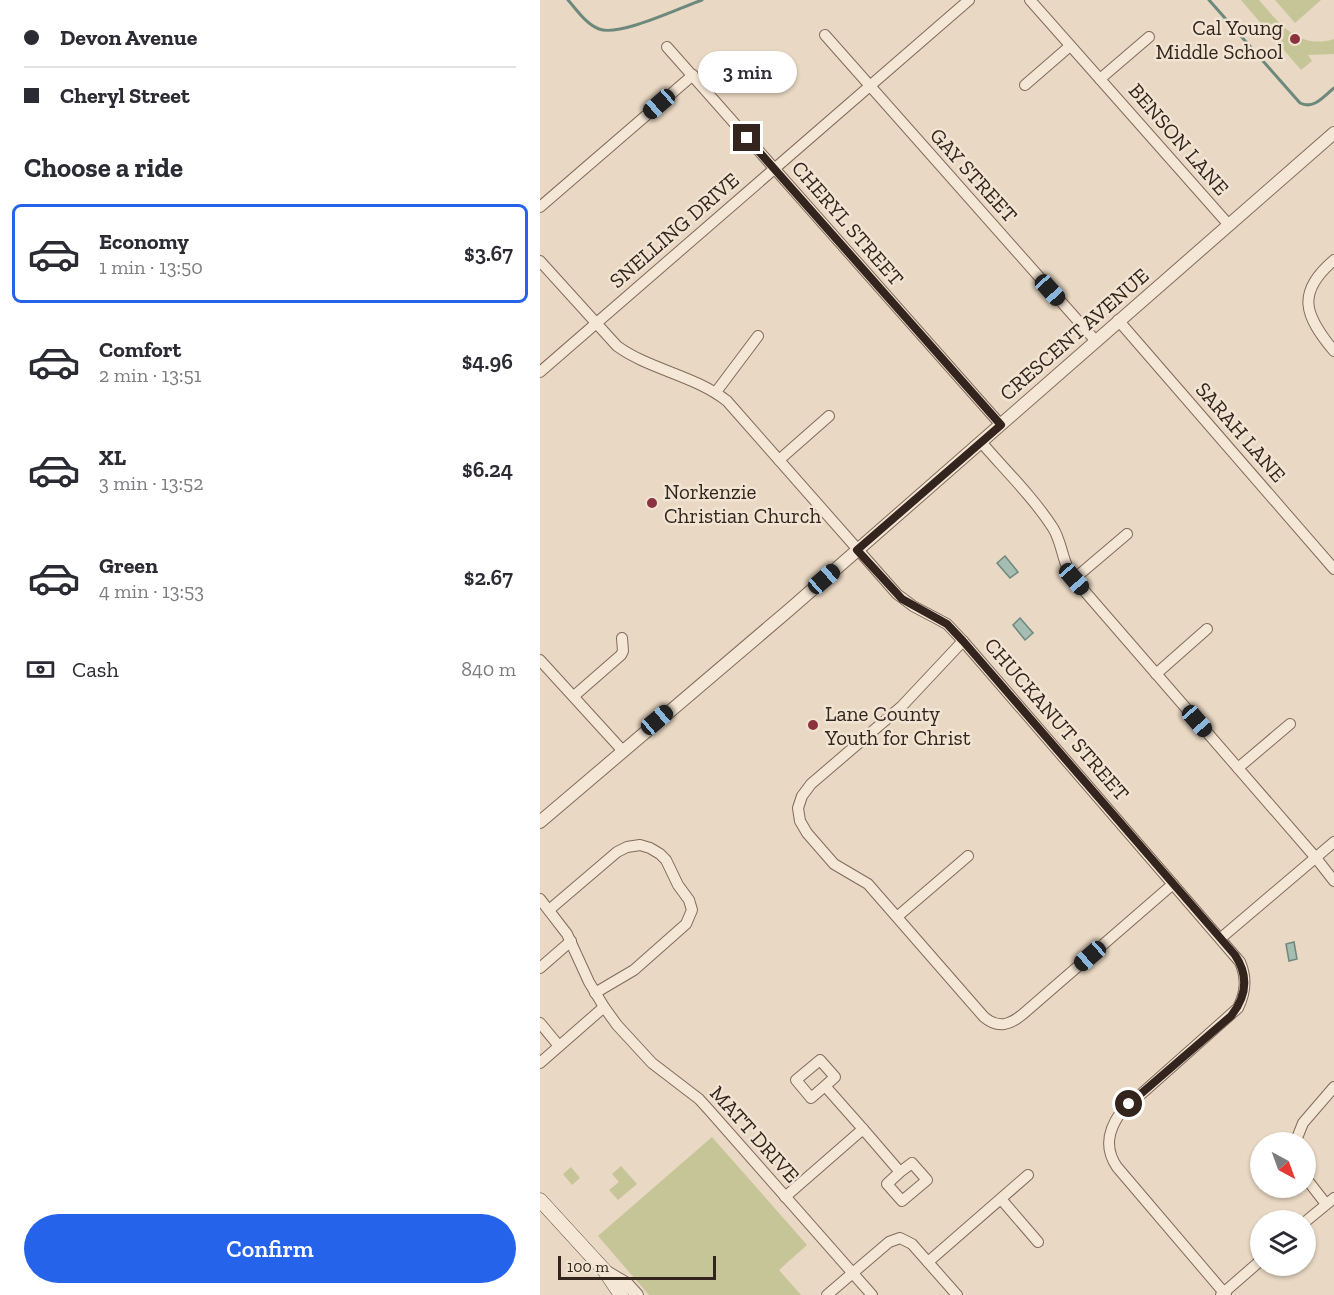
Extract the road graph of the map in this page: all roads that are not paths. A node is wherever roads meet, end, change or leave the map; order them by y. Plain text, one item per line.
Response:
1 (969, 0) edge
2 (1030, 0) edge
3 (825, 35) dead end
4 (1149, 37) dead end
5 (1070, 46) junction
6 (667, 47) dead end
7 (693, 75) junction
8 (1100, 79) junction
9 (1025, 85) dead end
10 (870, 87) junction
11 (1334, 134) edge
12 (775, 169) junction
13 (540, 207) edge
14 (1229, 225) junction
15 (1334, 260) edge
16 (540, 261) edge
17 (1118, 320) junction
18 (596, 323) junction
19 (758, 336) dead end
20 (1095, 340) junction
21 (1334, 351) edge
22 (540, 372) edge
23 (716, 392) junction
24 (829, 416) dead end
25 (1001, 425) junction
26 (981, 442) junction
27 (779, 460) junction
28 (1127, 534) dead end
29 (857, 550) junction
30 (1334, 569) edge
31 (1074, 579) junction
32 (1207, 629) dead end
33 (622, 638) dead end
34 (963, 641) junction
35 (540, 660) edge
36 (1156, 674) junction
37 (574, 696) junction
38 (1290, 724) dead end
39 (622, 750) junction
40 (1238, 768) junction
41 (540, 822) edge
42 (1334, 842) edge
43 (968, 856) dead end
44 (1316, 858) junction
45 (1334, 881) edge
46 (1173, 884) junction
47 (540, 898) edge
48 (549, 909) junction
49 (898, 916) junction
50 (1221, 939) junction
51 (571, 941) junction
52 (540, 968) edge
53 (595, 993) junction
54 (604, 1007) junction
55 (540, 1023) edge
56 (559, 1046) junction
57 (540, 1062) edge
58 (825, 1086) dead end
59 (1334, 1087) edge
60 (863, 1129) junction
61 (1299, 1132) edge
62 (900, 1172) dead end
63 (1028, 1175) dead end
64 (1316, 1188) edge
65 (785, 1197) junction
66 (1001, 1199) junction
67 (540, 1200) edge
68 (1330, 1201) edge
69 (1316, 1213) edge
70 (1038, 1242) dead end
71 (928, 1262) junction
72 (604, 1270) junction
73 (1250, 1270) edge
74 (853, 1273) junction
75 (1224, 1294) edge
76 (621, 1295) edge
77 (637, 1295) edge
78 (827, 1295) edge
79 (872, 1295) edge
80 (957, 1295) edge

1 - 10 street, SNELLING DRIVE
2 - 5 street, BENSON LANE
3 - 10 street, GAY STREET
4 - 8 street, BENSON LANE
5 - 8 street, BENSON LANE
5 - 9 street
6 - 7 street, CHERYL STREET
7 - 12 street, CHERYL STREET
7 - 13 street
8 - 14 street, BENSON LANE
10 - 12 street, SNELLING DRIVE
10 - 20 street, GAY STREET
11 - 14 street, CRESCENT AVENUE
12 - 18 street, SNELLING DRIVE
12 - 25 street, CHERYL STREET
14 - 17 street, CRESCENT AVENUE
15 - 21 street
16 - 18 street, CHUCKANUT STREET
17 - 20 street, CRESCENT AVENUE
17 - 30 street, SARAH LANE
18 - 22 street, SNELLING DRIVE
18 - 23 street, CHUCKANUT STREET
19 - 23 street
20 - 25 street, CRESCENT AVENUE
23 - 27 street, CHUCKANUT STREET
24 - 27 street
25 - 26 street, CRESCENT AVENUE
26 - 29 street, CRESCENT AVENUE
26 - 31 street
27 - 29 street, CHUCKANUT STREET
28 - 31 street
29 - 34 street, CHUCKANUT STREET
29 - 39 street, CRESCENT AVENUE
31 - 36 street
32 - 36 street
33 - 37 street
34 - 46 street, CHUCKANUT STREET
34 - 49 street
35 - 37 street
36 - 40 street
37 - 39 street
38 - 40 street
39 - 41 street, CRESCENT AVENUE
40 - 44 street
42 - 44 street
43 - 49 street
44 - 45 street
44 - 50 street
46 - 49 street
46 - 50 street, CHUCKANUT STREET
47 - 48 street, MATT DRIVE
48 - 51 street, MATT DRIVE
48 - 53 street
50 - 75 street, CHUCKANUT STREET
51 - 52 street
51 - 53 street, MATT DRIVE
53 - 54 street, MATT DRIVE
54 - 56 street
54 - 65 street, MATT DRIVE
55 - 56 street
56 - 57 street
58 - 60 street
59 - 61 street
60 - 62 street
60 - 65 street
63 - 66 street
64 - 68 street
65 - 74 street, MATT DRIVE
66 - 70 street
66 - 71 street
67 - 72 main road
68 - 69 street
71 - 74 street
71 - 80 street
72 - 76 main road
72 - 77 street
73 - 75 street
74 - 78 street
74 - 79 street, MATT DRIVE

